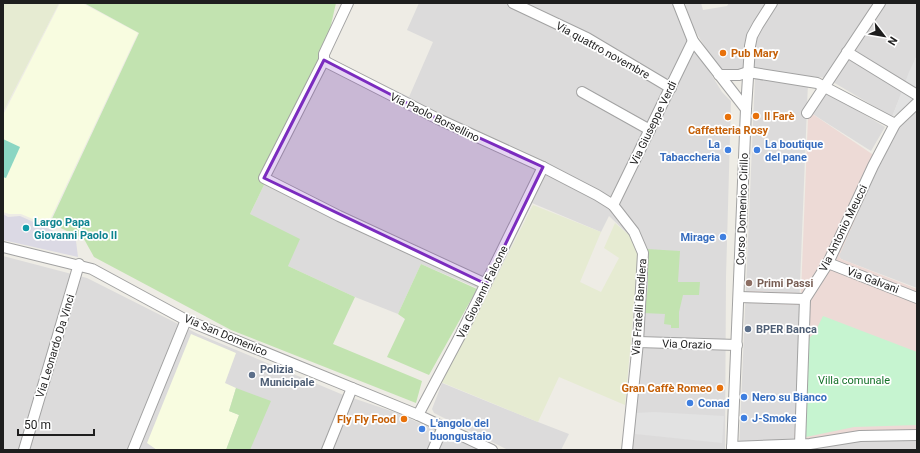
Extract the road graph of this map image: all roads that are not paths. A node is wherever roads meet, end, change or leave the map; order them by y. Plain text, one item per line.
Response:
1 (348, 3) edge
2 (513, 3) edge
3 (678, 3) edge
4 (772, 3) edge
5 (880, 3) edge
6 (693, 41) junction
7 (847, 52) junction
8 (326, 62) junction
9 (748, 72) junction
10 (719, 75) junction
11 (824, 86) junction
12 (671, 88) junction
13 (582, 92) dead end
14 (917, 95) edge
15 (917, 103) edge
16 (746, 110) junction
17 (807, 113) dead end
18 (895, 124) junction
19 (650, 130) junction
20 (543, 167) junction
21 (613, 205) junction
22 (3, 247) edge
23 (828, 263) junction
24 (79, 264) junction
25 (486, 284) junction
26 (739, 297) junction
27 (806, 298) junction
28 (917, 298) edge
29 (185, 323) junction
30 (638, 342) junction
31 (737, 346) junction
32 (352, 388) junction
33 (418, 415) junction
34 (443, 426) junction
35 (917, 435) edge
36 (800, 445) junction
37 (732, 448) edge
38 (24, 450) edge
39 (133, 450) edge
40 (327, 450) edge
41 (433, 450) edge
42 (492, 450) edge
43 (627, 450) edge

1 - 8 street
2 - 12 street, Via quattro novembre
3 - 6 street
4 - 9 street, Corso Domenico Cirillo
5 - 7 street
6 - 10 street
6 - 12 street, Via Giuseppe Verdi
7 - 11 street
7 - 14 street
8 - 20 street, Via Paolo Borsellino
8 - 25 street
9 - 10 street
9 - 11 street
9 - 16 street, Corso Domenico Cirillo
10 - 16 street
11 - 17 street
11 - 18 street
12 - 19 street, Via Giuseppe Verdi
13 - 19 street
15 - 18 street, Via Antonio Meucci
16 - 26 street, Corso Domenico Cirillo
18 - 23 street, Via Antonio Meucci
19 - 21 street, Via Giuseppe Verdi
20 - 21 street, Via Fratelli Bandiera
20 - 25 street, Via Giovanni Falcone
21 - 30 street, Via Fratelli Bandiera
22 - 24 street, Via San Domenico
23 - 27 street, Via Antonio Meucci
23 - 28 street, Via Galvani
24 - 29 street, Via San Domenico
24 - 38 street, Via Leonardo Da Vinci
25 - 33 street, Via Giovanni Falcone
26 - 27 street
26 - 31 street, Corso Domenico Cirillo
27 - 36 street
29 - 32 street, Via San Domenico
29 - 39 street
30 - 31 street, Via Orazio
30 - 43 street, Via Fratelli Bandiera
31 - 37 street, Corso Domenico Cirillo
32 - 33 street, Via San Domenico
32 - 40 street
33 - 34 street, Via San Domenico
34 - 41 street
34 - 42 street, Via San Domenico
35 - 36 street
36 - 37 street

